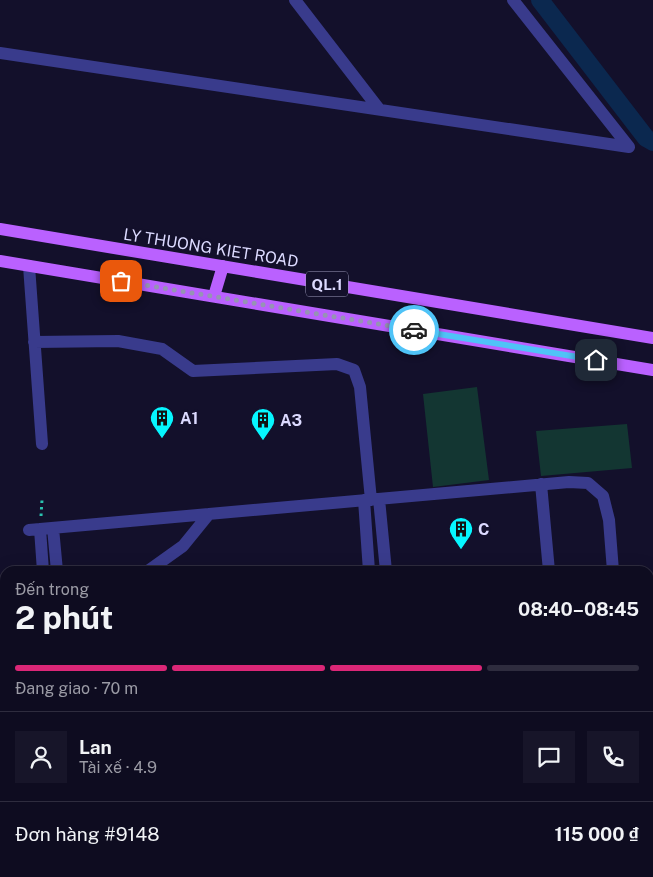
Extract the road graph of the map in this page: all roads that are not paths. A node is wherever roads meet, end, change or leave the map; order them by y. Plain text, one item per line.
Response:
1 (296, 0) edge
2 (513, 0) edge
3 (0, 53) edge
4 (378, 110) junction
5 (0, 229) edge
6 (0, 261) edge
7 (28, 266) junction
8 (223, 266) junction
9 (214, 296) junction
10 (653, 338) edge
11 (34, 342) junction
12 (653, 370) edge
13 (42, 444) dead end
14 (541, 484) junction
15 (371, 500) junction
16 (209, 514) junction
17 (40, 529) junction
18 (43, 566) edge
19 (55, 566) edge
20 (155, 566) edge
21 (369, 566) edge
22 (385, 566) edge
23 (549, 566) edge
24 (614, 566) edge

1 - 4 street
2 - 4 street
3 - 4 street
5 - 8 main road, LY THUONG KIET ROAD / QL.1
6 - 7 main road, QL.1
7 - 9 main road, QL.1
7 - 11 street
8 - 9 main road
8 - 10 main road, LY THUONG KIET ROAD / QL.1
9 - 12 main road, QL.1
11 - 13 street
11 - 15 street
14 - 15 street
14 - 23 street
14 - 24 street
15 - 16 street
15 - 21 street
15 - 22 street
16 - 17 street
16 - 20 street
17 - 18 street
17 - 19 street

